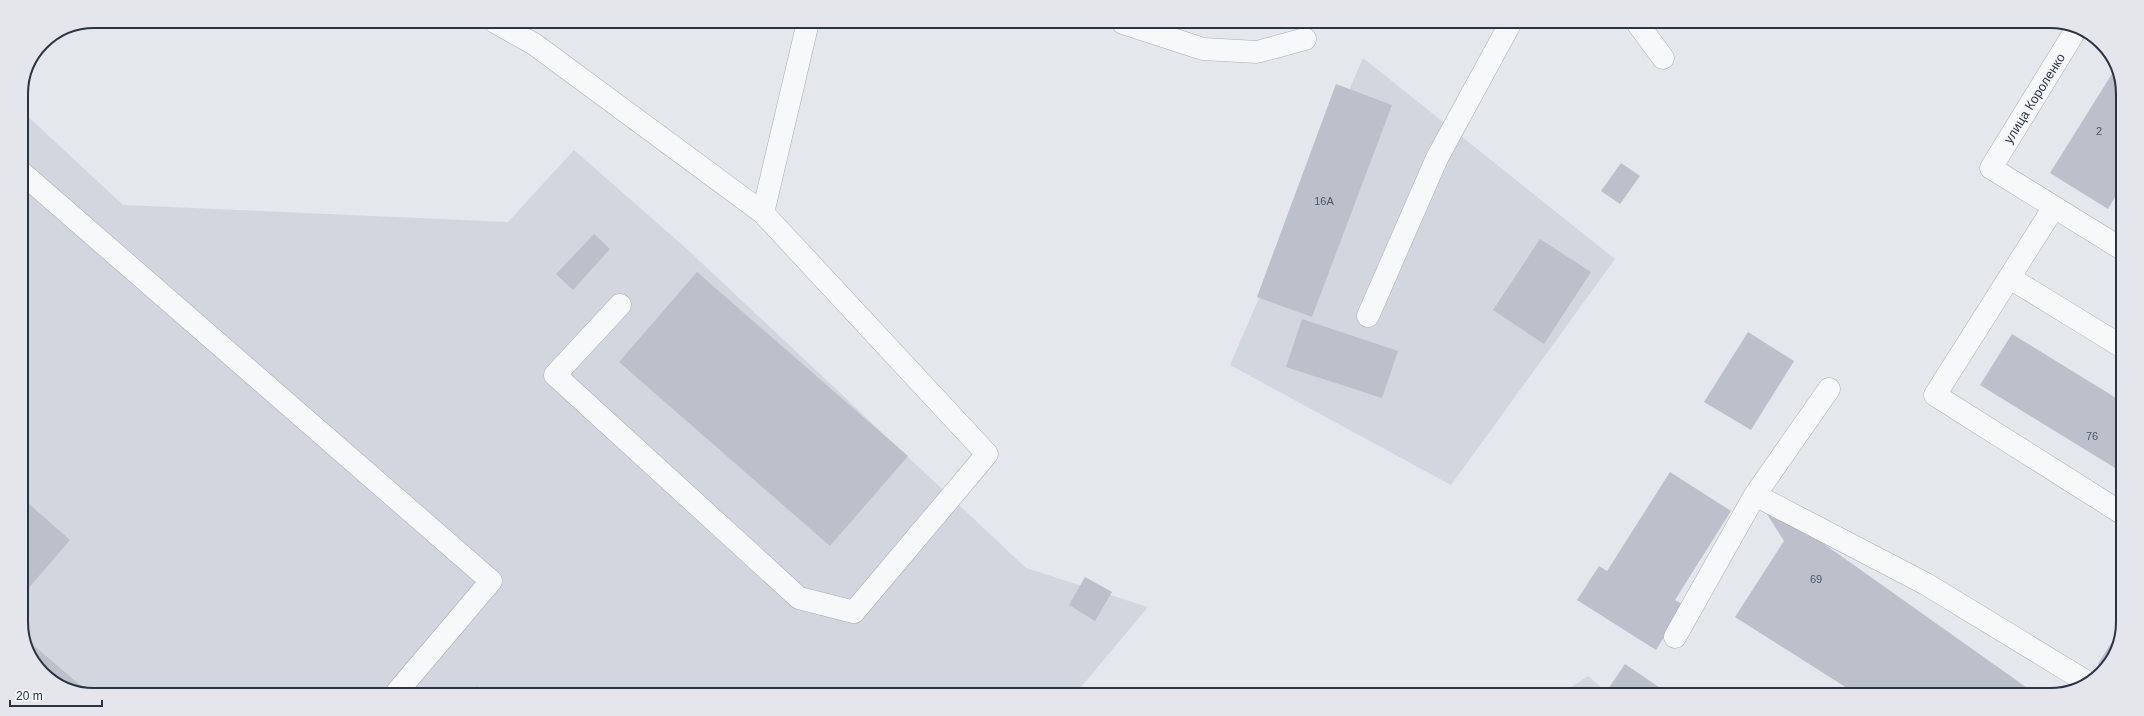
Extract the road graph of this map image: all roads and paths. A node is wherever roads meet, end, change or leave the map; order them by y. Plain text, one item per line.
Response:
1 (506, 28) edge
2 (807, 28) edge
3 (1138, 28) edge
4 (1508, 28) edge
5 (1641, 28) edge
6 (2075, 33) edge
7 (1305, 39) dead end
8 (1663, 58) dead end
9 (28, 178) edge
10 (2054, 207) junction
11 (763, 213) junction
12 (2116, 245) edge
13 (2010, 278) junction
14 (620, 305) dead end
15 (1368, 316) dead end
16 (2116, 343) edge
17 (1829, 389) dead end
18 (1755, 495) junction
19 (2116, 509) edge
20 (1675, 637) dead end
21 (2082, 679) edge
22 (400, 688) edge

1 - 11 street
2 - 11 street
3 - 7 street
4 - 15 street
5 - 8 street
6 - 10 street, улица Короленко
9 - 22 street
10 - 12 street
10 - 13 street
11 - 14 street
13 - 16 street
13 - 19 street
17 - 18 street
18 - 20 street
18 - 21 street

